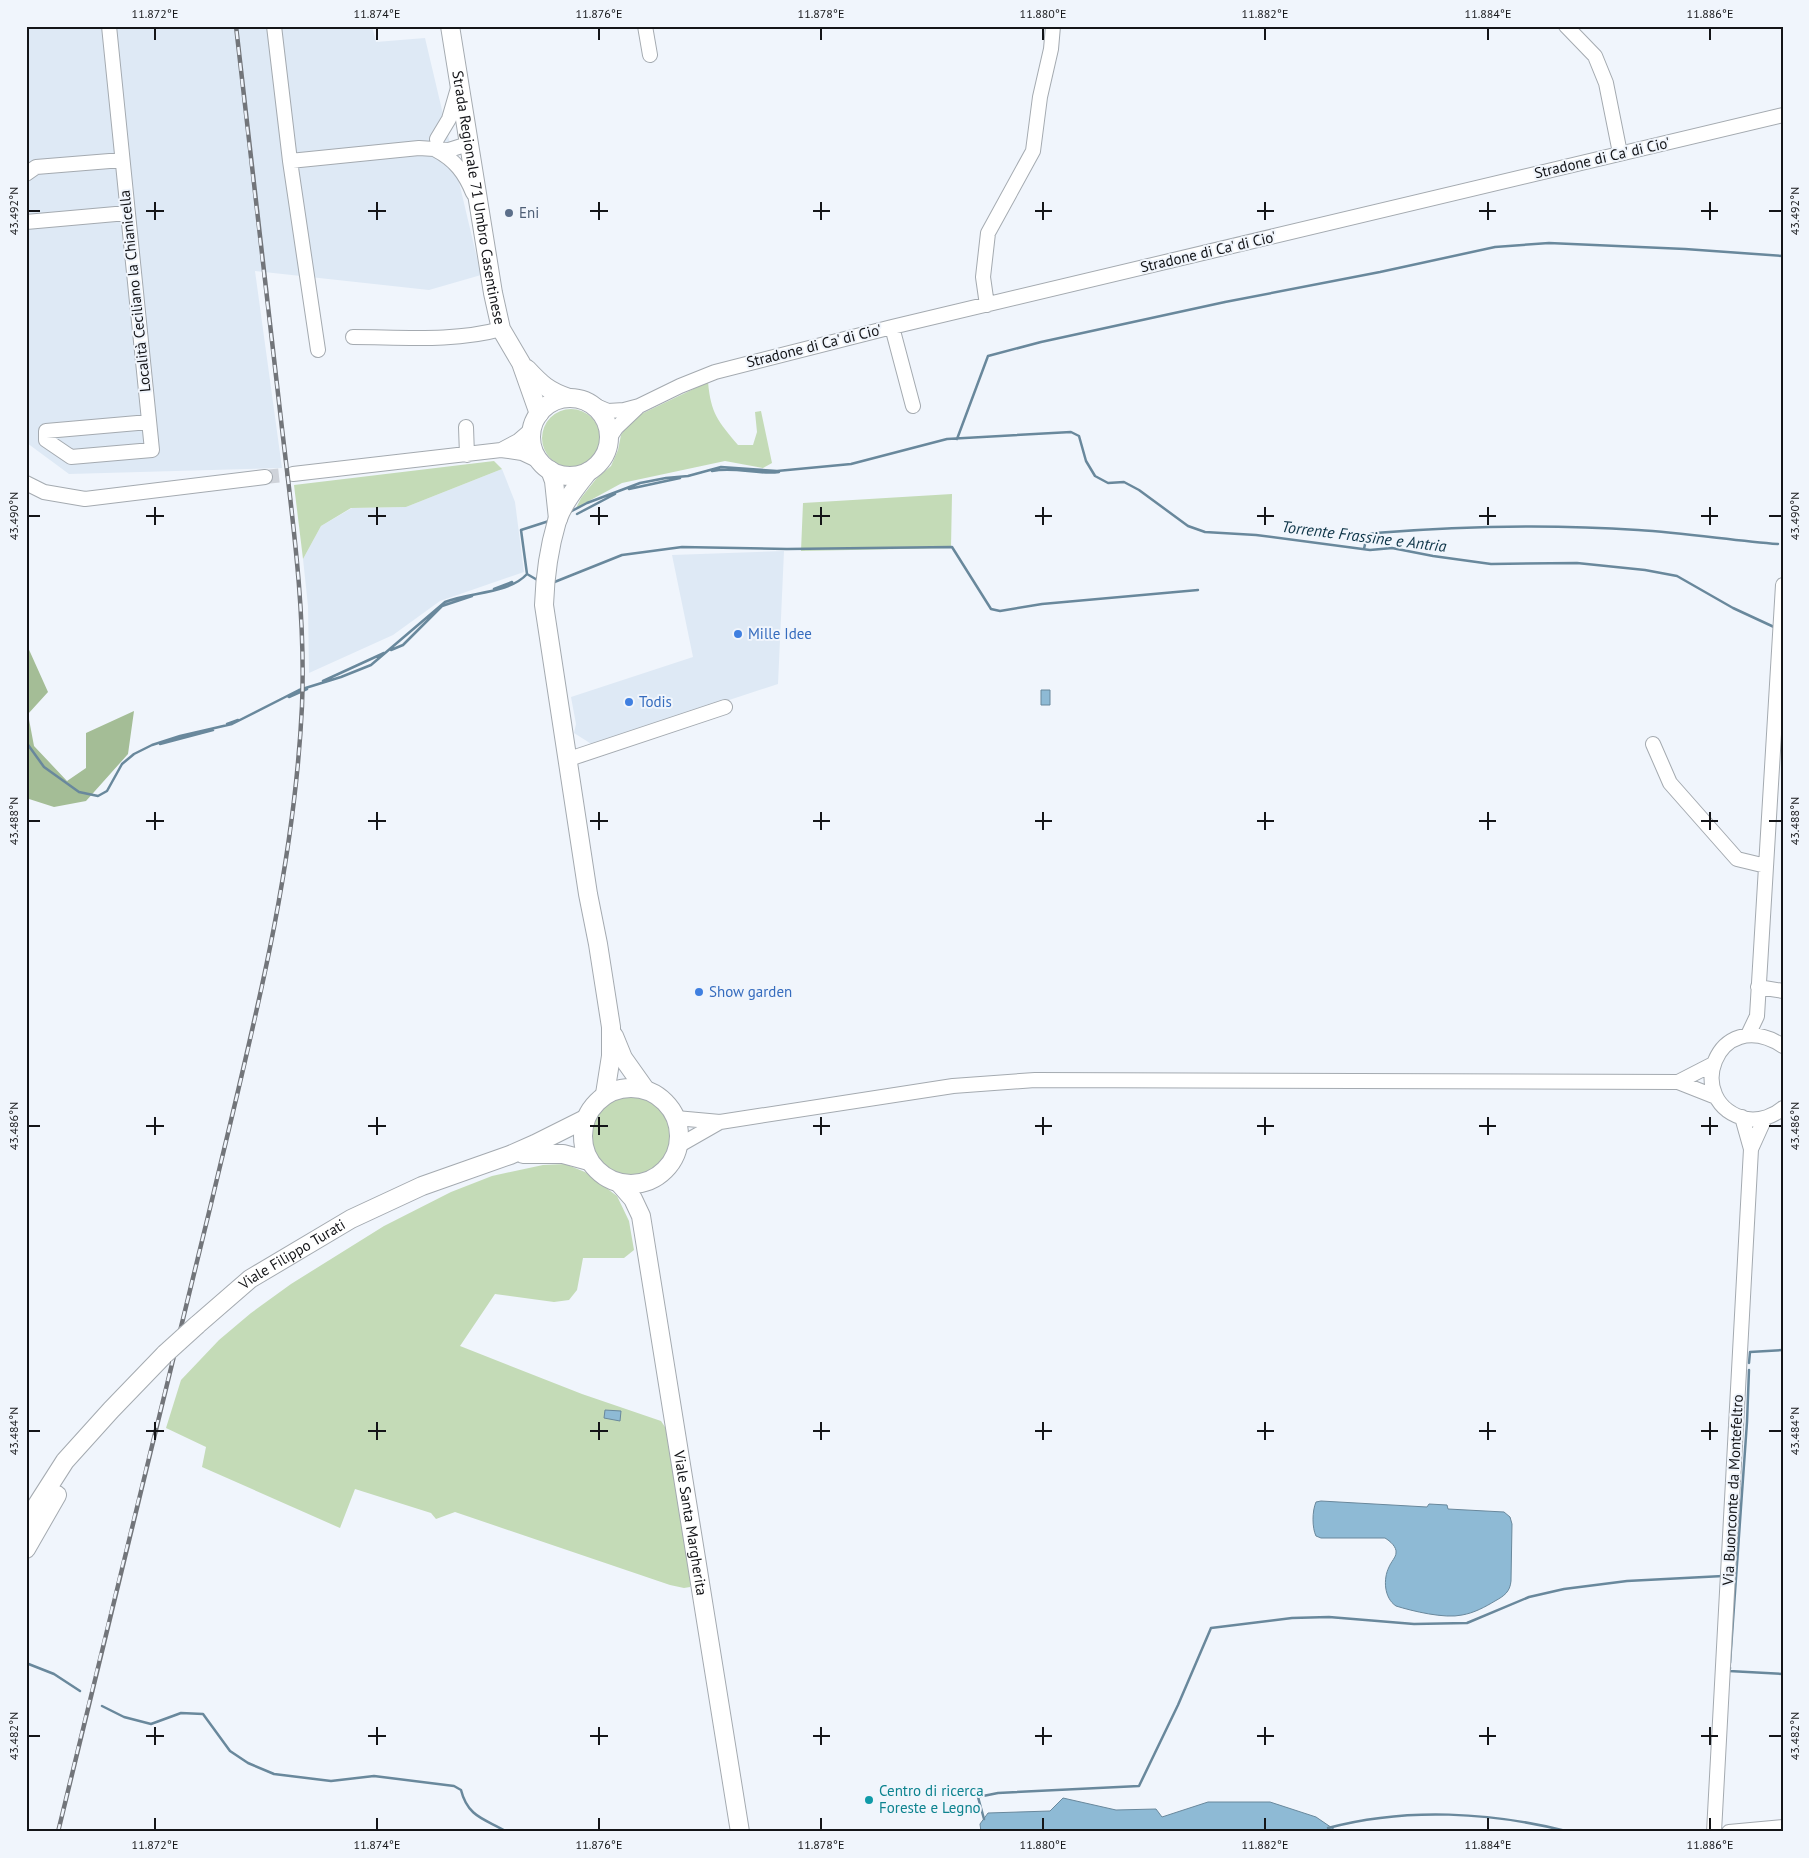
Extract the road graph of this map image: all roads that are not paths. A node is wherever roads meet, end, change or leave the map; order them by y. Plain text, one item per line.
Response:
1 (109, 26) edge
2 (274, 26) edge
3 (450, 26) edge
4 (645, 26) edge
5 (1053, 26) edge
6 (1566, 26) edge
7 (650, 55) dead end
8 (459, 82) junction
9 (1778, 118) edge
10 (436, 144) junction
11 (468, 144) junction
12 (1620, 153) junction
13 (122, 160) junction
14 (290, 161) junction
15 (26, 174) edge
16 (480, 208) junction
17 (127, 213) junction
18 (26, 222) edge
19 (987, 305) junction
20 (892, 327) junction
21 (501, 329) junction
22 (353, 337) dead end
23 (318, 350) dead end
24 (521, 363) junction
25 (568, 398) junction
26 (594, 405) junction
27 (639, 406) junction
28 (913, 406) dead end
29 (535, 421) junction
30 (149, 422) junction
31 (466, 427) dead end
32 (610, 437) junction
33 (501, 450) junction
34 (467, 455) junction
35 (544, 465) junction
36 (588, 472) junction
37 (293, 474) tunnel mouth
38 (265, 477) tunnel mouth
39 (26, 483) edge
40 (558, 519) junction
41 (1783, 585) edge
42 (1782, 604) edge
43 (725, 707) dead end
44 (1778, 727) edge
45 (1653, 744) dead end
46 (568, 759) junction
47 (1766, 866) junction
48 (1758, 987) junction
49 (1783, 991) edge
50 (1757, 1016) junction
51 (611, 1027) junction
52 (1748, 1035) junction
53 (1765, 1037) junction
54 (1783, 1046) edge
55 (1713, 1064) junction
56 (1678, 1082) junction
57 (645, 1089) junction
58 (605, 1094) junction
59 (1716, 1097) junction
60 (1783, 1108) edge
61 (676, 1118) junction
62 (1742, 1118) junction
63 (1765, 1118) junction
64 (585, 1119) junction
65 (720, 1122) junction
66 (678, 1146) junction
67 (1751, 1148) junction
68 (510, 1155) junction
69 (589, 1161) junction
70 (653, 1179) junction
71 (619, 1183) junction
72 (641, 1216) junction
73 (111, 1410) junction
74 (26, 1522) edge
75 (26, 1549) edge
76 (1783, 1827) edge
77 (740, 1832) edge
78 (1714, 1832) edge
79 (1729, 1832) edge

1 - 13 street, Località Ceciliano la Chianicella
2 - 14 street
3 - 8 main road, Strada Regionale 71 Umbro Casentinese
4 - 7 street
5 - 19 street
6 - 12 street
8 - 10 street
8 - 11 main road, Strada Regionale 71 Umbro Casentinese
9 - 12 street, Stradone di Ca' di Cio'
10 - 11 street
10 - 14 street
10 - 16 street
11 - 16 main road, Strada Regionale 71 Umbro Casentinese
12 - 19 street, Stradone di Ca' di Cio'
13 - 15 street
13 - 17 street, Località Ceciliano la Chianicella
14 - 23 street
16 - 21 main road, Strada Regionale 71 Umbro Casentinese
17 - 18 street
17 - 30 street, Località Ceciliano la Chianicella
19 - 20 street, Stradone di Ca' di Cio'
20 - 27 street, Stradone di Ca' di Cio'
20 - 28 street
21 - 22 street
21 - 24 main road, Strada Regionale 71 Umbro Casentinese
24 - 25 main road, Strada Regionale 71 Umbro Casentinese
24 - 29 main road, Strada Regionale 71 Umbro Casentinese
25 - 26 main road
25 - 29 main road
26 - 27 street
26 - 32 main road
27 - 32 street
29 - 33 street
29 - 35 main road
30 - 30 street, Località Ceciliano la Chianicella
31 - 34 street
32 - 36 main road
33 - 34 street
33 - 35 street
34 - 37 street
35 - 36 main road
35 - 40 main road
36 - 40 main road
38 - 39 street
40 - 46 main road
41 - 42 street
42 - 44 street
43 - 46 street
44 - 47 street
45 - 47 street
46 - 51 main road
47 - 48 street
48 - 49 street
48 - 50 street
50 - 52 street
50 - 53 street
51 - 57 main road
51 - 58 main road
52 - 53 street
52 - 55 street
53 - 54 street
55 - 56 street
55 - 59 street
56 - 59 street
56 - 65 street
57 - 58 main road
57 - 61 main road
58 - 64 main road
59 - 62 street
60 - 63 street
61 - 65 street
61 - 66 main road
62 - 63 street
62 - 67 street
63 - 67 street
64 - 68 main road, Viale Filippo Turati
64 - 69 main road
65 - 66 street
66 - 70 main road
67 - 78 street, Via Buonconte da Montefeltro
68 - 69 main road, Viale Filippo Turati
68 - 73 main road, Viale Filippo Turati, bridge
69 - 71 main road
70 - 71 main road
70 - 72 main road, Viale Santa Margherita
71 - 72 main road, Viale Santa Margherita
72 - 77 main road, Viale Santa Margherita
73 - 74 main road, Viale Filippo Turati
73 - 75 main road, Viale Filippo Turati
76 - 79 street

